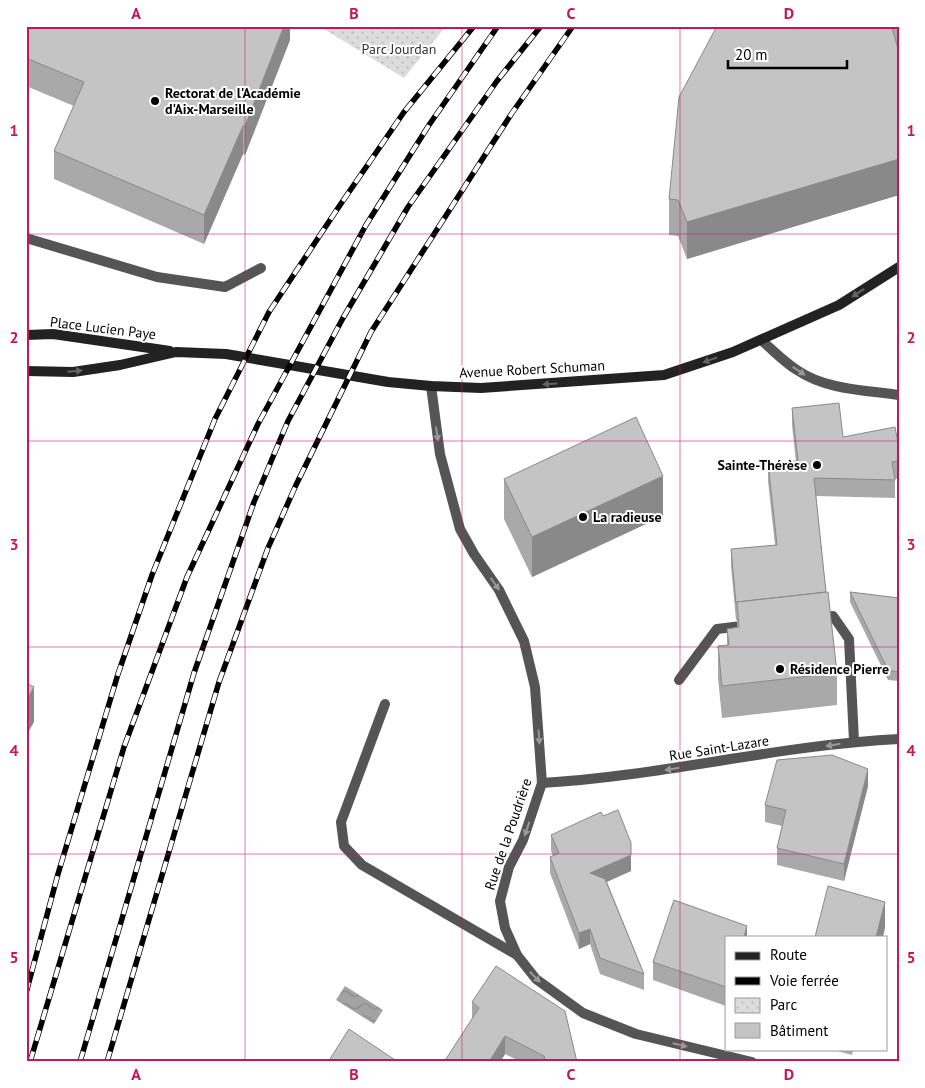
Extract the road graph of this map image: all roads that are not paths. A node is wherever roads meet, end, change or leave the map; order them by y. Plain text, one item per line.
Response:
1 (26, 238) edge
2 (899, 267) edge
3 (261, 268) dead end
4 (26, 334) edge
5 (761, 340) junction
6 (176, 352) junction
7 (26, 371) edge
8 (430, 386) junction
9 (899, 395) edge
10 (804, 619) edge
11 (765, 624) edge
12 (679, 680) dead end
13 (385, 704) dead end
14 (899, 739) edge
15 (854, 741) junction
16 (542, 783) junction
17 (517, 956) junction
18 (752, 1062) edge

1 - 3 street
2 -> 5 street, Avenue Robert Schuman
4 - 6 street, Place Lucien Paye
5 -> 8 street, Avenue Robert Schuman
5 -> 9 street
7 -> 6 street, Avenue Robert Schuman
6 - 8 street, Avenue Robert Schuman
8 -> 16 street, Rue de la Poudrière
10 - 15 street
11 - 12 street
13 - 17 street
14 - 15 street, Rue Saint-Lazare
15 -> 16 street, Rue Saint-Lazare
16 -> 17 street, Rue de la Poudrière
17 -> 18 street, Rue de la Poudrière

